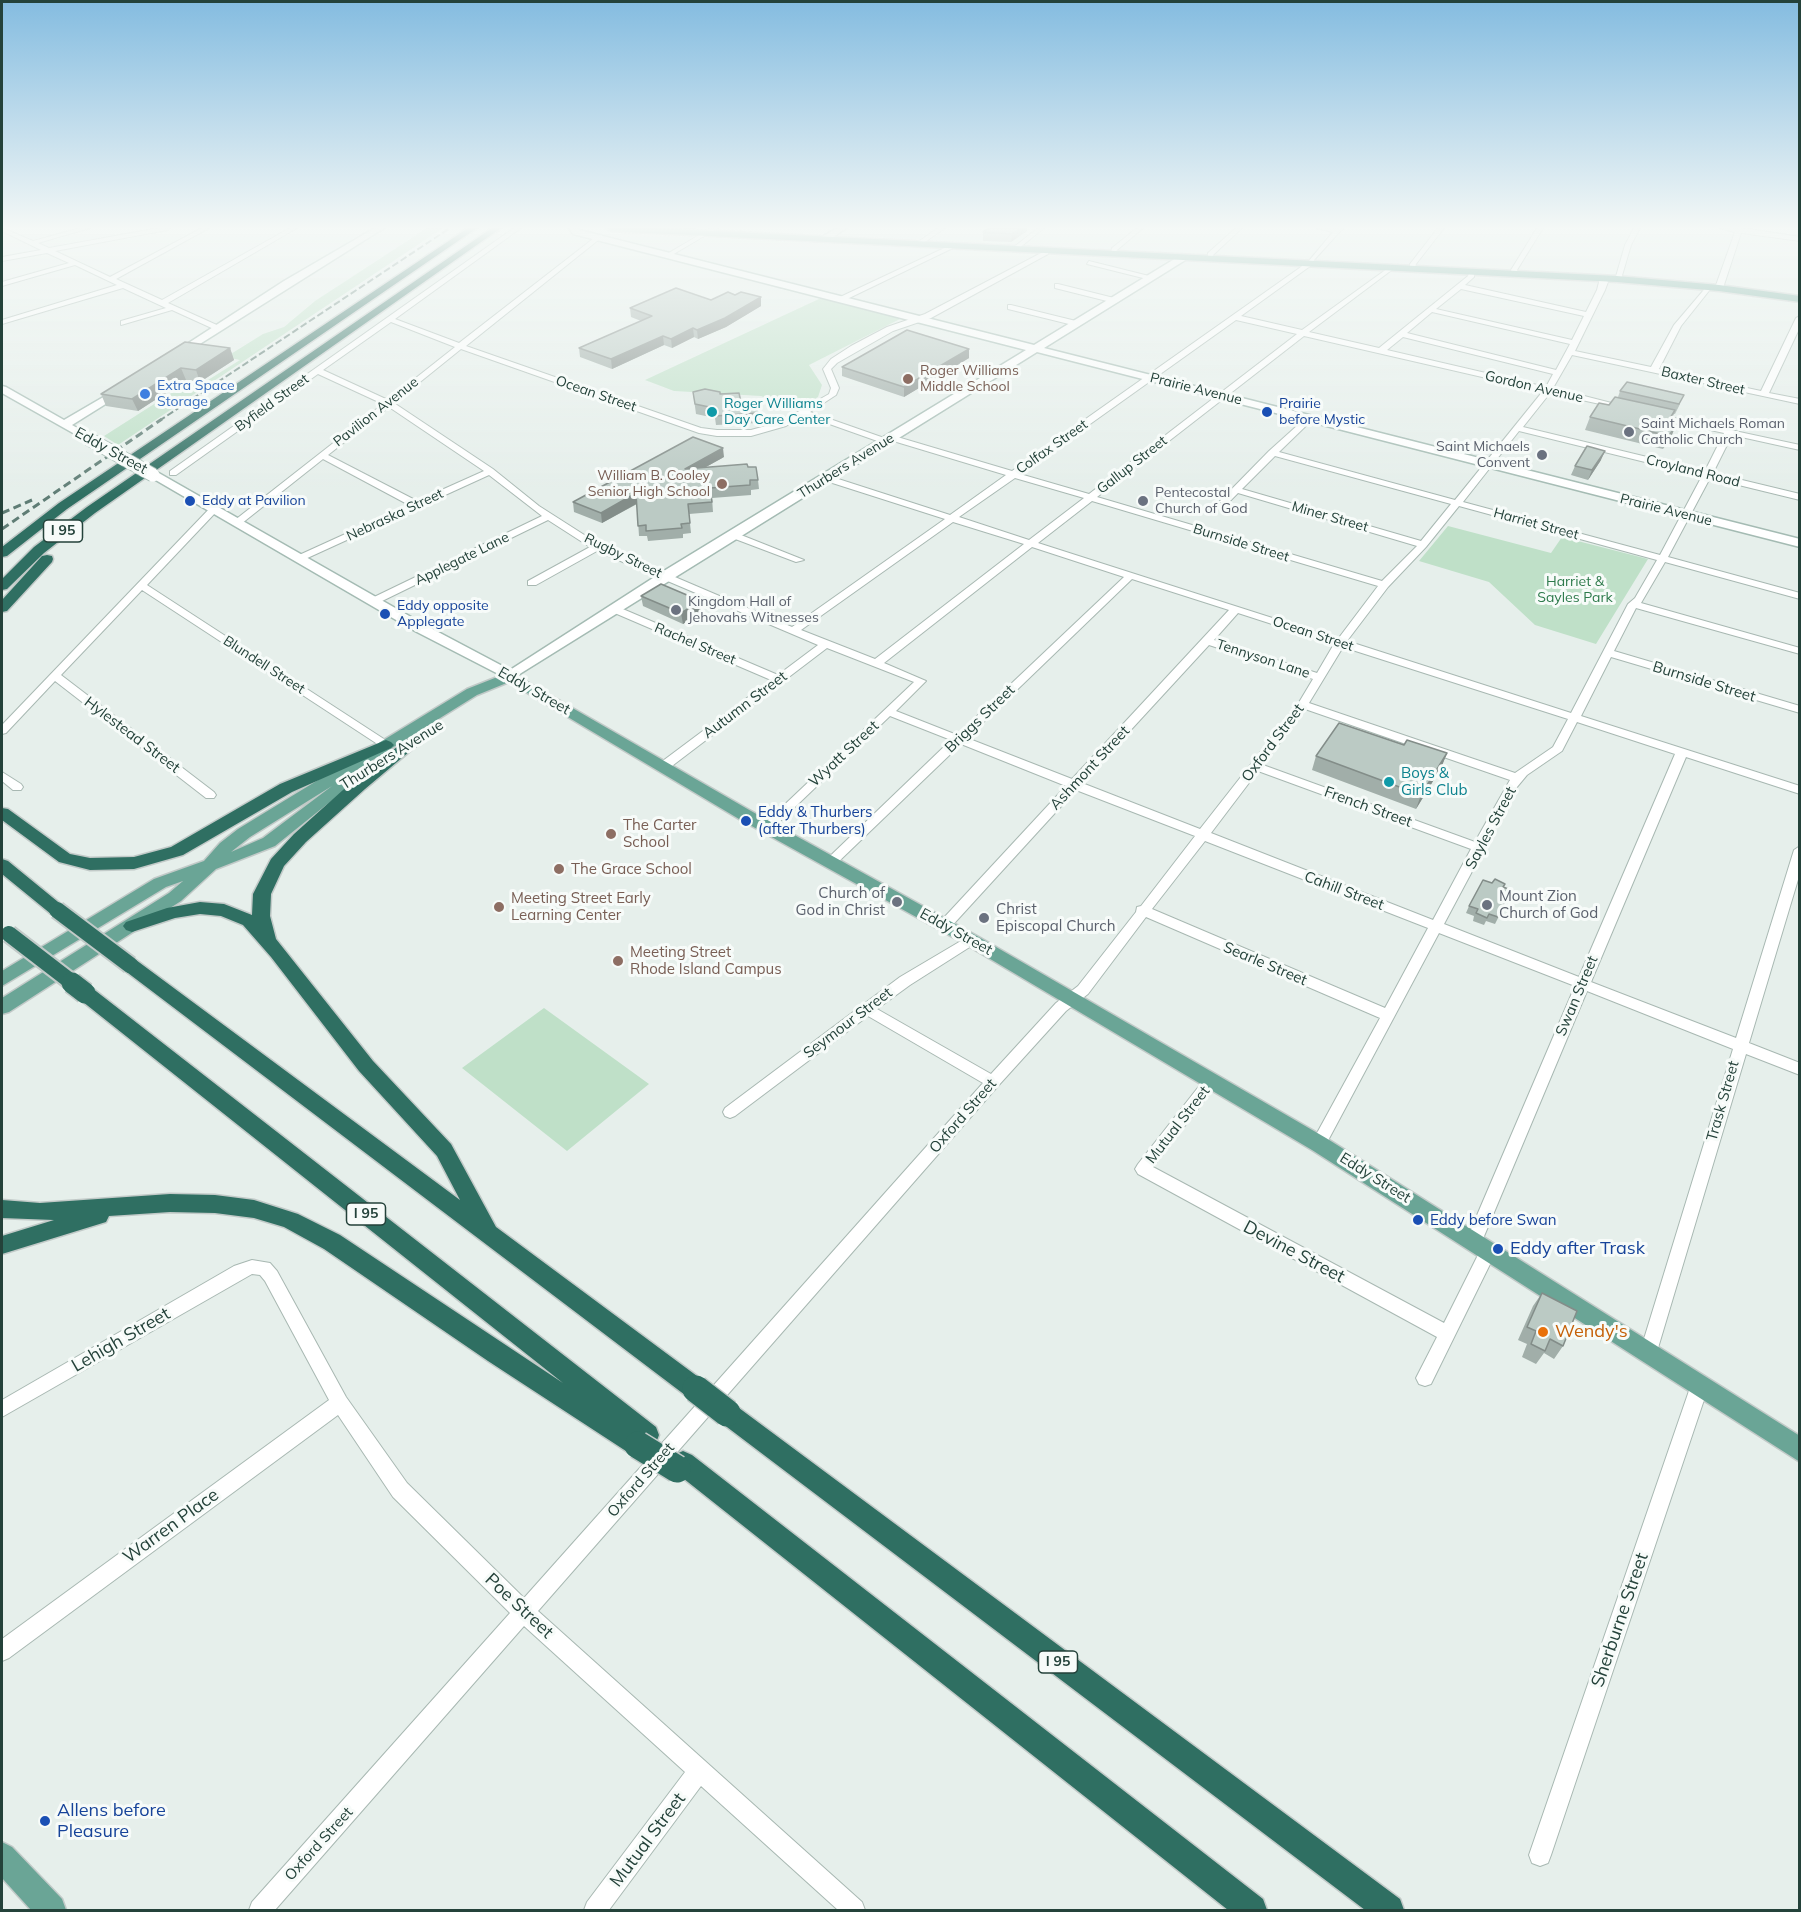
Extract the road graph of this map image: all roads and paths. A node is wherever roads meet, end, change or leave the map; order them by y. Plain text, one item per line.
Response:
1 (18, 317) edge
2 (142, 317) edge
3 (192, 317) edge
4 (234, 317) edge
5 (341, 317) edge
6 (369, 317) edge
7 (392, 317) edge
8 (495, 317) edge
9 (915, 317) edge
10 (922, 317) edge
11 (1051, 317) edge
12 (1088, 317) edge
13 (1234, 317) edge
14 (1235, 317) edge
15 (1324, 317) edge
16 (1422, 317) edge
17 (1459, 317) edge
18 (1587, 317) edge
19 (1684, 317) edge
20 (918, 318) junction
21 (1800, 318) edge
22 (390, 319) junction
23 (2, 322) edge
24 (124, 323) dead end
25 (1077, 324) junction
26 (216, 328) junction
27 (1303, 333) junction
28 (1402, 334) junction
29 (459, 346) junction
30 (1573, 347) junction
31 (1036, 348) junction
32 (1382, 351) junction
33 (166, 361) edge
34 (317, 370) junction
35 (1654, 370) junction
36 (1558, 373) junction
37 (1149, 377) junction
38 (131, 383) edge
39 (1548, 390) junction
40 (3, 391) edge
41 (1764, 394) junction
42 (1221, 396) junction
43 (1800, 402) edge
44 (388, 403) junction
45 (1639, 411) edge
46 (805, 413) junction
47 (1650, 414) edge
48 (1309, 418) junction
49 (64, 424) junction
50 (1516, 428) junction
51 (1729, 432) junction
52 (889, 439) junction
53 (1800, 448) edge
54 (1272, 453) junction
55 (321, 455) junction
56 (1487, 464) junction
57 (114, 471) junction
58 (490, 471) junction
59 (173, 473) dead end
60 (1013, 474) junction
61 (1707, 475) junction
62 (826, 478) junction
63 (130, 483) junction
64 (1236, 490) junction
65 (1090, 497) junction
66 (1800, 497) edge
67 (1224, 502) dead end
68 (1457, 503) junction
69 (417, 504) junction
70 (214, 509) junction
71 (1687, 515) junction
72 (549, 516) junction
73 (950, 519) junction
74 (238, 522) junction
75 (733, 535) junction
76 (2, 540) edge
77 (1800, 543) edge
78 (1030, 544) junction
79 (1423, 545) junction
80 (597, 547) junction
81 (2, 553) edge
82 (300, 558) junction
83 (1662, 558) junction
84 (799, 560) dead end
85 (1130, 576) junction
86 (665, 577) junction
87 (532, 583) dead end
88 (141, 585) junction
89 (1384, 585) junction
90 (2, 586) edge
91 (1800, 596) edge
92 (374, 601) junction
93 (1633, 604) junction
94 (2, 608) edge
95 (614, 609) junction
96 (1236, 609) junction
97 (793, 631) junction
98 (1207, 641) junction
99 (1340, 643) junction
100 (826, 644) junction
101 (1800, 651) edge
102 (1609, 653) junction
103 (875, 664) junction
104 (54, 675) junction
105 (510, 676) junction
106 (1319, 677) junction
107 (777, 679) junction
108 (921, 681) joint
109 (1303, 705) junction
110 (1800, 710) edge
111 (889, 712) junction
112 (1576, 718) junction
113 (2, 731) edge
114 (960, 740) junction
115 (411, 743) junction
116 (386, 745) junction
117 (1682, 752) junction
118 (664, 766) junction
119 (1256, 766) junction
120 (2, 776) edge
121 (1517, 778) junction
122 (1075, 784) junction
123 (17, 787) dead end
124 (1800, 790) edge
125 (210, 795) dead end
126 (2, 813) edge
127 (767, 827) junction
128 (1202, 836) junction
129 (1480, 848) junction
130 (1800, 850) edge
131 (830, 863) junction
132 (211, 864) junction
133 (2, 865) edge
134 (1142, 910) junction
135 (132, 926) junction
136 (945, 926) junction
137 (1437, 927) junction
138 (5, 931) edge
139 (971, 940) junction
140 (277, 951) junction
141 (2, 979) edge
142 (1582, 984) junction
143 (1072, 999) junction
144 (2, 1007) edge
145 (866, 1009) junction
146 (1389, 1016) junction
147 (1740, 1045) junction
148 (1800, 1069) edge
149 (1212, 1080) junction
150 (993, 1082) junction
151 (730, 1112) dead end
152 (1319, 1144) junction
153 (1143, 1169) joint
154 (170, 1203) junction
155 (2, 1209) edge
156 (488, 1231) junction
157 (2, 1245) edge
158 (1482, 1246) junction
159 (240, 1271) joint
160 (1446, 1333) junction
161 (1649, 1352) junction
162 (1425, 1378) dead end
163 (1701, 1385) junction
164 (340, 1402) junction
165 (2, 1409) edge
166 (643, 1440) junction
167 (1800, 1450) edge
168 (525, 1613) junction
169 (2, 1651) edge
170 (700, 1770) junction
171 (1540, 1855) dead end
172 (2, 1857) edge
173 (51, 1911) edge
174 (260, 1911) edge
175 (595, 1911) edge
176 (854, 1911) edge
177 (1252, 1911) edge
178 (1389, 1911) edge

1 - 23 street
2 - 24 street
3 - 26 street
4 - 26 street
5 - 57 highway, I 95
6 - 63 highway, I 95
7 - 22 street, Byfield Street
8 - 29 street, Pavilion Avenue
9 - 20 street, Prairie Avenue
10 - 20 street
11 - 25 street
12 - 25 street, Thurbers Avenue
13 - 37 street, Colfax Street
14 - 27 street, Gordon Avenue
15 - 27 street, Gallup Street
16 - 28 street
17 - 30 street, Baxter Street
18 - 30 street, Oxford Street
19 - 35 street
20 - 31 street, Prairie Avenue
20 - 46 street, Ocean Street
21 - 41 street
22 - 29 street, Ocean Street
22 - 34 street, Byfield Street
25 - 31 street, Thurbers Avenue
26 - 33 street
27 - 32 street, Gordon Avenue
27 - 42 street, Gallup Street
28 - 32 street
28 - 36 street
29 - 44 street, Pavilion Avenue
29 - 46 street, Ocean Street
30 - 35 street, Baxter Street
30 - 36 street, Oxford Street
31 - 37 street, Prairie Avenue
31 - 52 street, Thurbers Avenue
32 - 39 street, Gordon Avenue
34 - 44 street, Rugby Street
34 - 59 street, Byfield Street
35 - 41 street, Baxter Street
36 - 39 street, Oxford Street
37 - 42 street, Prairie Avenue
37 - 60 street, Colfax Street
38 - 49 street
39 - 45 street, Gordon Avenue
39 - 50 street, Oxford Street
40 - 49 street, Eddy Street
41 - 43 street, Baxter Street
42 - 48 street, Prairie Avenue
42 - 65 street, Gallup Street
44 - 55 street, Pavilion Avenue
44 - 58 street, Rugby Street
46 - 52 street, Burnside Street
47 - 51 street
48 - 54 street
48 - 56 street, Prairie Avenue
49 - 70 street, Eddy Street, bridge
50 - 56 street, Oxford Street
50 - 61 street, Croyland Road
51 - 53 street
51 - 61 street, Sayles Street
52 - 60 street, Burnside Street
52 - 62 street, Thurbers Avenue
54 - 64 street
54 - 68 street, Harriet Street
55 - 69 street
55 - 74 street, Pavilion Avenue
56 - 68 street, Oxford Street
56 - 71 street, Prairie Avenue
57 - 76 highway
57 - 81 highway, I 95
58 - 69 street, Nebraska Street
58 - 72 street, Rugby Street
60 - 65 street, Burnside Street
60 - 73 street, Colfax Street
61 - 66 street, Croyland Road
61 - 71 street, Sayles Street
62 - 73 street, Ocean Street
62 - 75 street, Thurbers Avenue
63 - 90 highway, I 95
63 - 94 highway
64 - 67 street
64 - 79 street, Miner Street
65 - 78 street, Gallup Street
65 - 89 street, Burnside Street
68 - 79 street, Oxford Street
68 - 83 street, Harriet Street
69 - 82 street, Nebraska Street
70 - 74 street, Eddy Street
70 - 88 street
71 - 77 street, Prairie Avenue
71 - 83 street, Sayles Street
72 - 80 street, Rugby Street
72 - 92 street, Applegate Lane
73 - 78 street, Ocean Street
73 - 97 street, Colfax Street
74 - 82 street, Eddy Street
75 - 84 street
75 - 86 street, Thurbers Avenue
78 - 85 street, Ocean Street
78 - 103 street, Gallup Street
79 - 89 street, Oxford Street
80 - 86 street, Rugby Street
80 - 87 street
82 - 92 street, Eddy Street
83 - 91 street, Harriet Street
83 - 93 street, Sayles Street
85 - 96 street, Ocean Street
85 - 114 street, Briggs Street
86 - 95 street, Thurbers Avenue
86 - 97 street, Rugby Street
88 - 104 street
88 - 116 street, Blundell Street
89 - 99 street, Oxford Street
92 - 105 street, Eddy Street
93 - 101 street
93 - 102 street, Sayles Street
95 - 105 street, Thurbers Avenue
95 - 107 street, Rachel Street
96 - 98 street, Ashmont Street
96 - 99 street, Ocean Street
97 - 100 street, Rugby Street
98 - 106 street, Tennyson Lane
98 - 122 street, Ashmont Street
99 - 106 street, Oxford Street
99 - 112 street, Ocean Street
100 - 103 street, Rugby Street
100 - 107 street, Autumn Street
102 - 110 street, Burnside Street
102 - 112 street, Sayles Street
103 - 108 street, Rugby Street
104 - 113 street
104 - 125 street, Hylestead Street
105 - 115 main road, Thurbers Avenue
105 - 116 main road, Thurbers Avenue
105 - 118 main road, Eddy Street
106 - 109 street, Oxford Street
107 - 118 street, Autumn Street
108 - 111 street, Wyatt Street
109 - 119 street, Oxford Street
109 - 121 street
111 - 114 street, Cahill Street
111 - 127 street, Wyatt Street
112 - 117 street, Ocean Street
112 - 121 street, Sayles Street
114 - 122 street, Cahill Street
114 - 131 street, Briggs Street
115 - 132 main road, Thurbers Avenue
115 - 140 highway
116 - 126 highway
116 - 132 main road, Thurbers Avenue
117 - 124 street, Ocean Street
117 - 142 street, Swan Street
118 - 127 main road, Eddy Street
119 - 128 street, Oxford Street
119 - 129 street, French Street
120 - 123 street
121 - 129 street, Sayles Street
122 - 128 street, Cahill Street
122 - 136 street, Ashmont Street
127 - 131 main road, Eddy Street
128 - 134 street, Oxford Street
128 - 137 street, Cahill Street
129 - 137 street, Sayles Street
130 - 147 street, Trask Street
131 - 136 main road, Eddy Street
132 - 135 main road, Thurbers Avenue
132 - 141 main road, Thurbers Avenue
133 - 156 highway, I 95, bridge
134 - 143 street, Oxford Street
134 - 146 street, Searle Street
135 - 140 highway
135 - 144 main road, Thurbers Avenue
136 - 139 main road, Eddy Street
137 - 142 street, Cahill Street
137 - 146 street, Sayles Street
138 - 166 highway, I 95, bridge
139 - 143 main road, Eddy Street
139 - 145 street, Seymour Street
140 - 156 highway
142 - 147 street, Cahill Street
142 - 158 street, Swan Street
143 - 149 main road, Eddy Street
143 - 150 street, Oxford Street
145 - 150 street
145 - 151 street, Seymour Street
146 - 152 street, Sayles Street
147 - 148 street, Cahill Street
147 - 161 street, Trask Street
149 - 152 main road, Eddy Street
149 - 153 street, Mutual Street
150 - 168 street, Oxford Street
152 - 158 main road, Eddy Street
153 - 160 street, Devine Street
154 - 155 highway
154 - 157 highway
154 - 166 highway
156 - 178 highway, I 95, bridge
158 - 160 street, Swan Street
158 - 161 main road, Eddy Street
159 - 164 street, Poe Street
159 - 165 street, Lehigh Street
160 - 162 street, Swan Street
161 - 163 main road, Eddy Street
163 - 167 main road, Eddy Street
163 - 171 street, Sherburne Street
164 - 168 street, Poe Street
164 - 169 street, Warren Place
166 - 177 highway, bridge
168 - 170 street, Poe Street
168 - 174 street, Oxford Street
170 - 175 street, Mutual Street
170 - 176 street, Poe Street
172 - 173 main road

